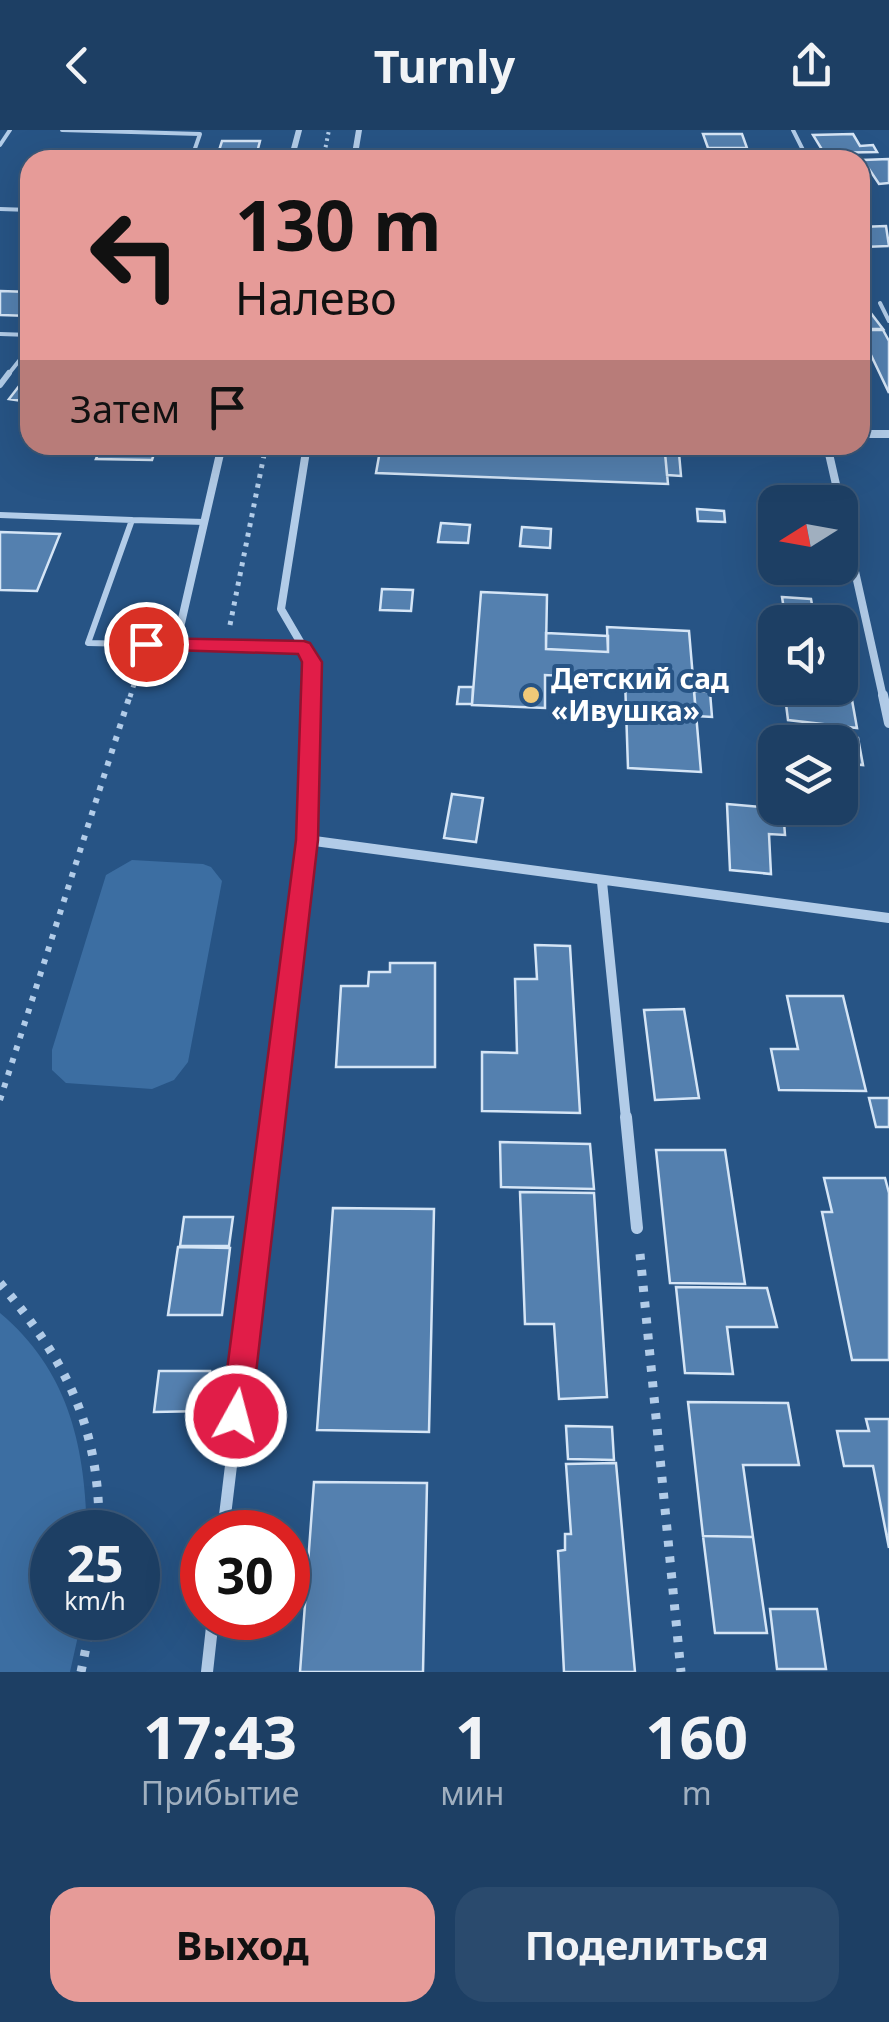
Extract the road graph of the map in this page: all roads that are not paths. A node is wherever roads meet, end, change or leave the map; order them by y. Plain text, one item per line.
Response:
1 (10, 130) edge
2 (62, 130) edge
3 (0, 145) edge
4 (194, 150) edge
5 (880, 303) dead end
6 (889, 321) edge
7 (20, 360) edge
8 (0, 385) edge
9 (220, 455) edge
10 (305, 455) edge
11 (829, 455) edge
12 (836, 485) edge
13 (0, 515) edge
14 (132, 520) junction
15 (204, 522) junction
16 (858, 584) edge
17 (176, 645) junction
18 (304, 648) junction
19 (889, 723) edge
20 (307, 840) junction
21 (602, 882) junction
22 (889, 918) edge
23 (637, 1228) road end
24 (226, 1510) edge
25 (211, 1640) edge
26 (207, 1672) edge

1 - 3 lane
2 - 4 lane
5 - 6 lane
7 - 8 lane
9 - 15 street
10 - 18 street
11 - 12 street
13 - 14 lane
14 - 15 lane
14 - 17 lane
15 - 17 street
16 - 19 street
17 - 18 street
18 - 20 street
20 - 21 street
20 - 24 street
21 - 22 street
21 - 23 street
25 - 26 street

